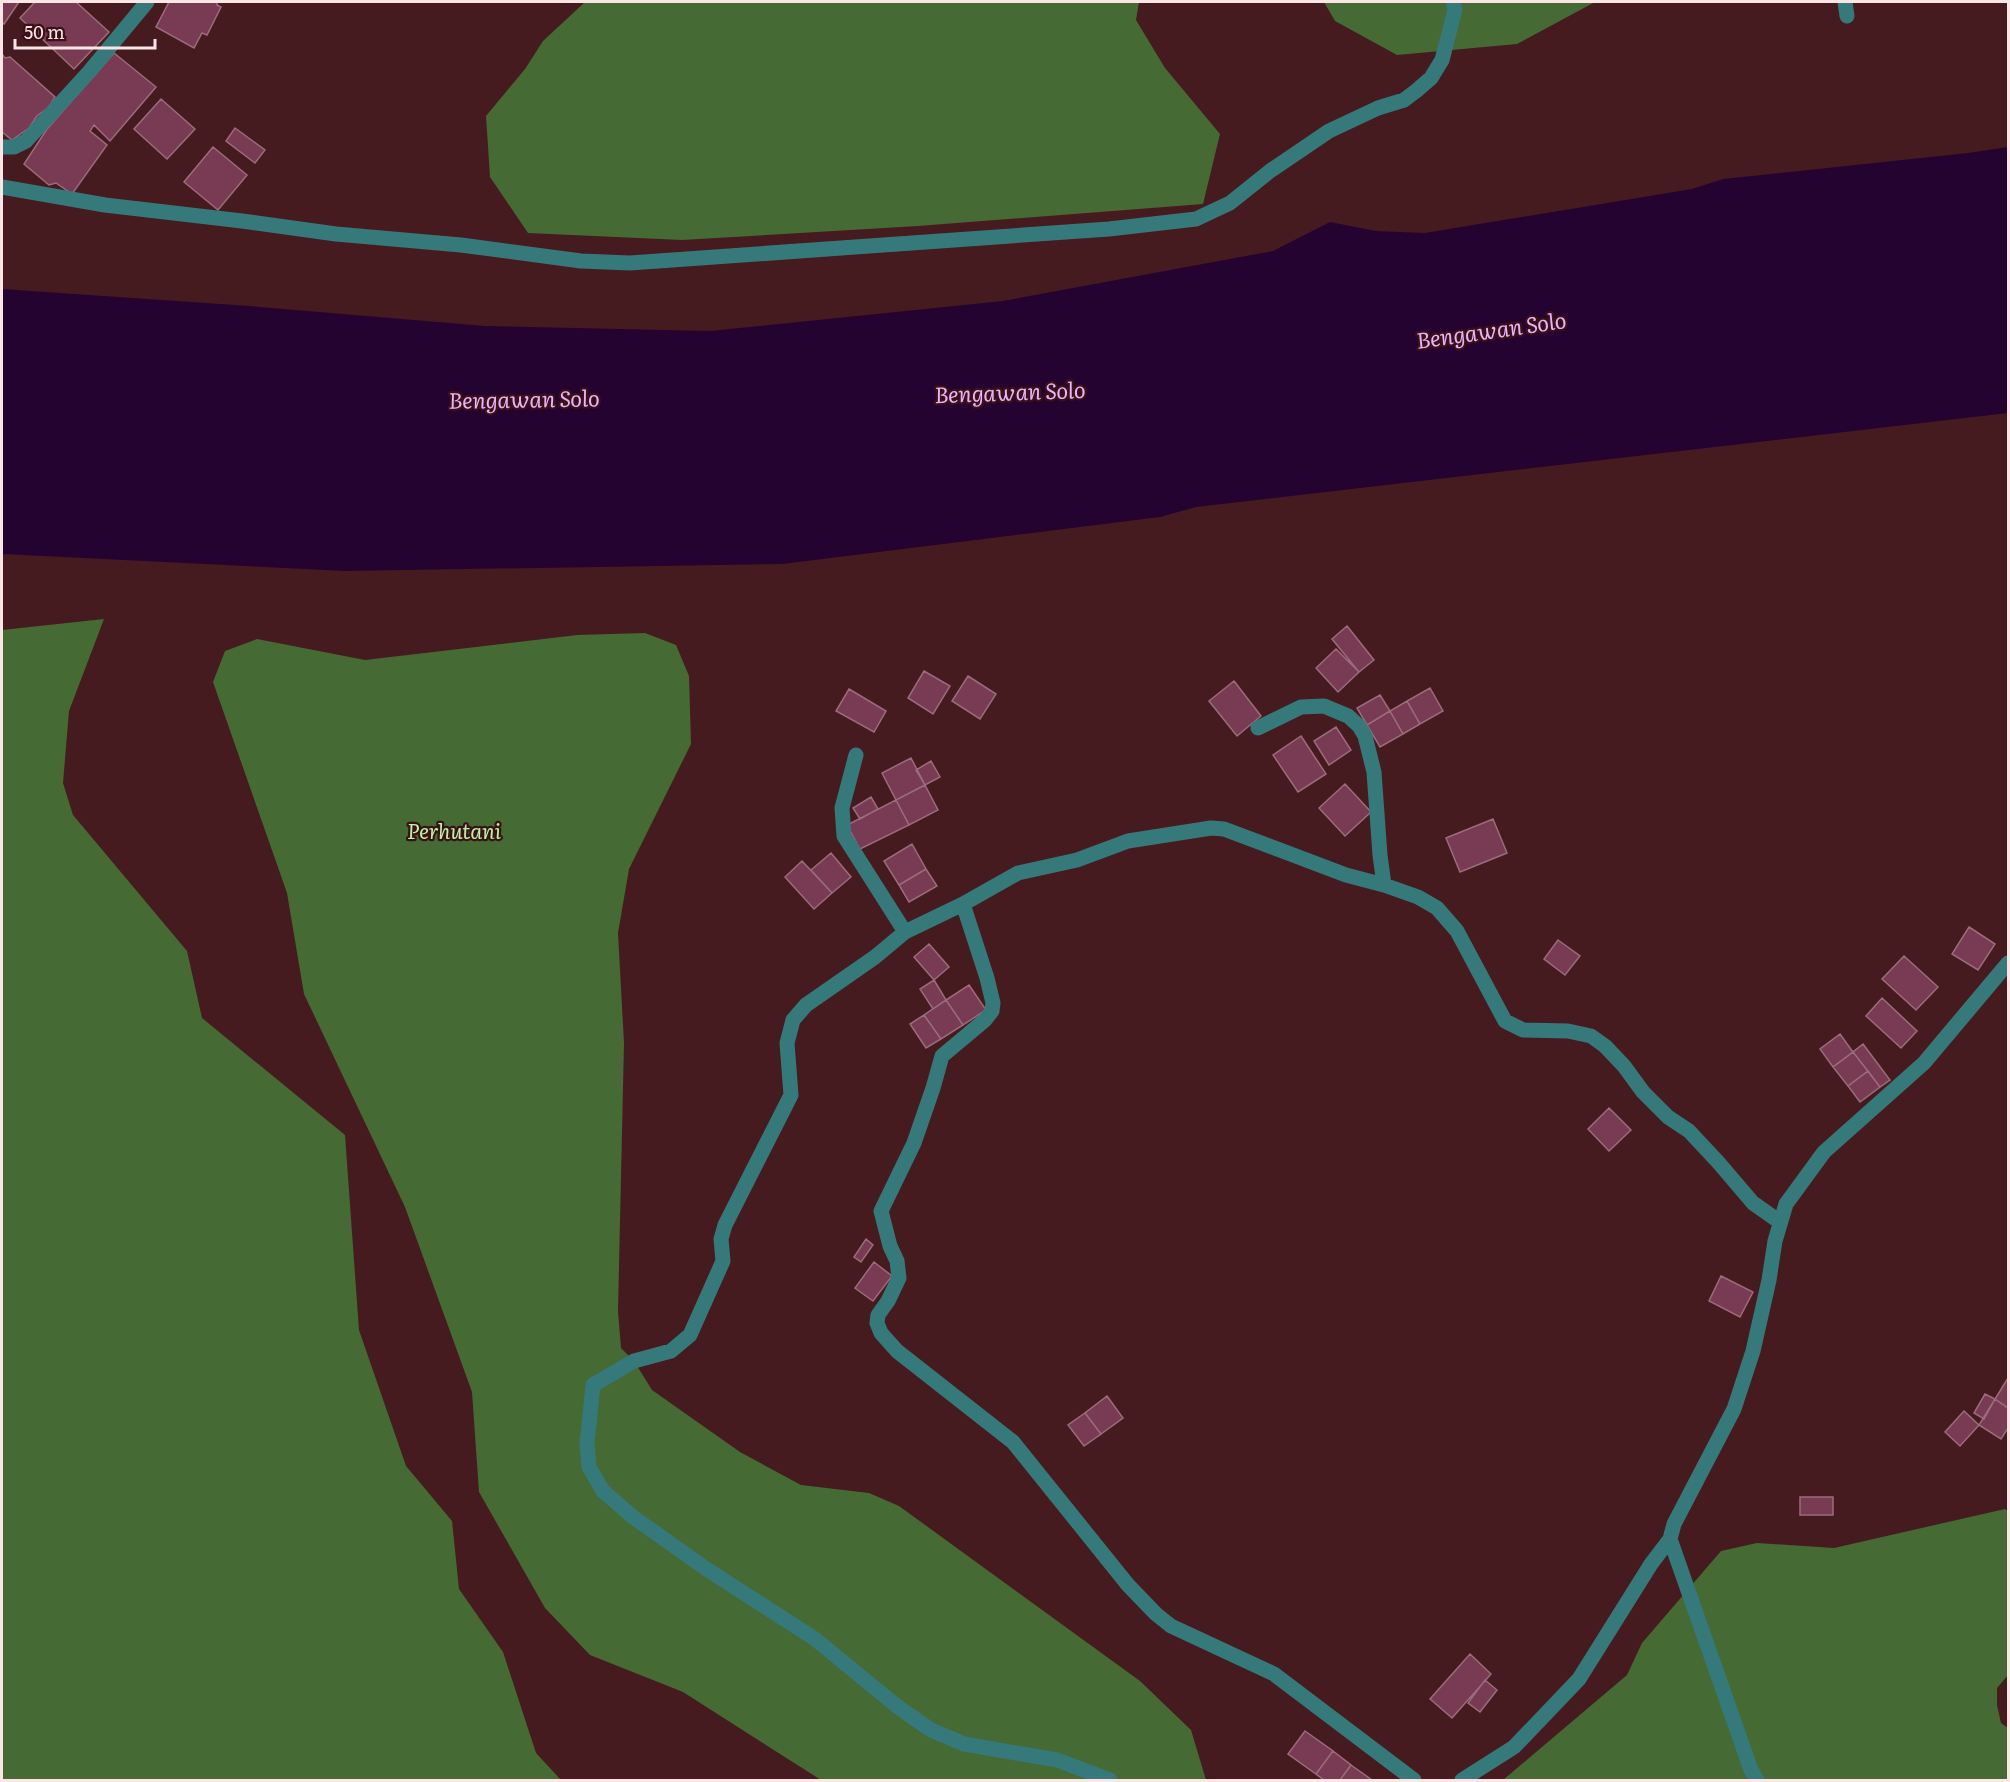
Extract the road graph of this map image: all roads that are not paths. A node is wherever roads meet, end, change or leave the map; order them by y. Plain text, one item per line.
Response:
1 (1454, 2) edge
2 (138, 4) edge
3 (2, 147) edge
4 (2, 187) edge
5 (1258, 728) dead end
6 (856, 755) dead end
7 (1384, 885) junction
8 (963, 904) junction
9 (905, 932) junction
10 (2008, 963) edge
11 (1780, 1222) junction
12 (1670, 1539) junction
13 (1110, 1780) edge
14 (1414, 1780) edge
15 (1462, 1780) edge
16 (1757, 1780) edge

1 - 4 street
2 - 3 street
5 - 7 street
6 - 9 street
7 - 8 street
7 - 11 street
8 - 9 street
8 - 14 street
9 - 13 street
10 - 11 street
11 - 12 street
12 - 15 street
12 - 16 street

